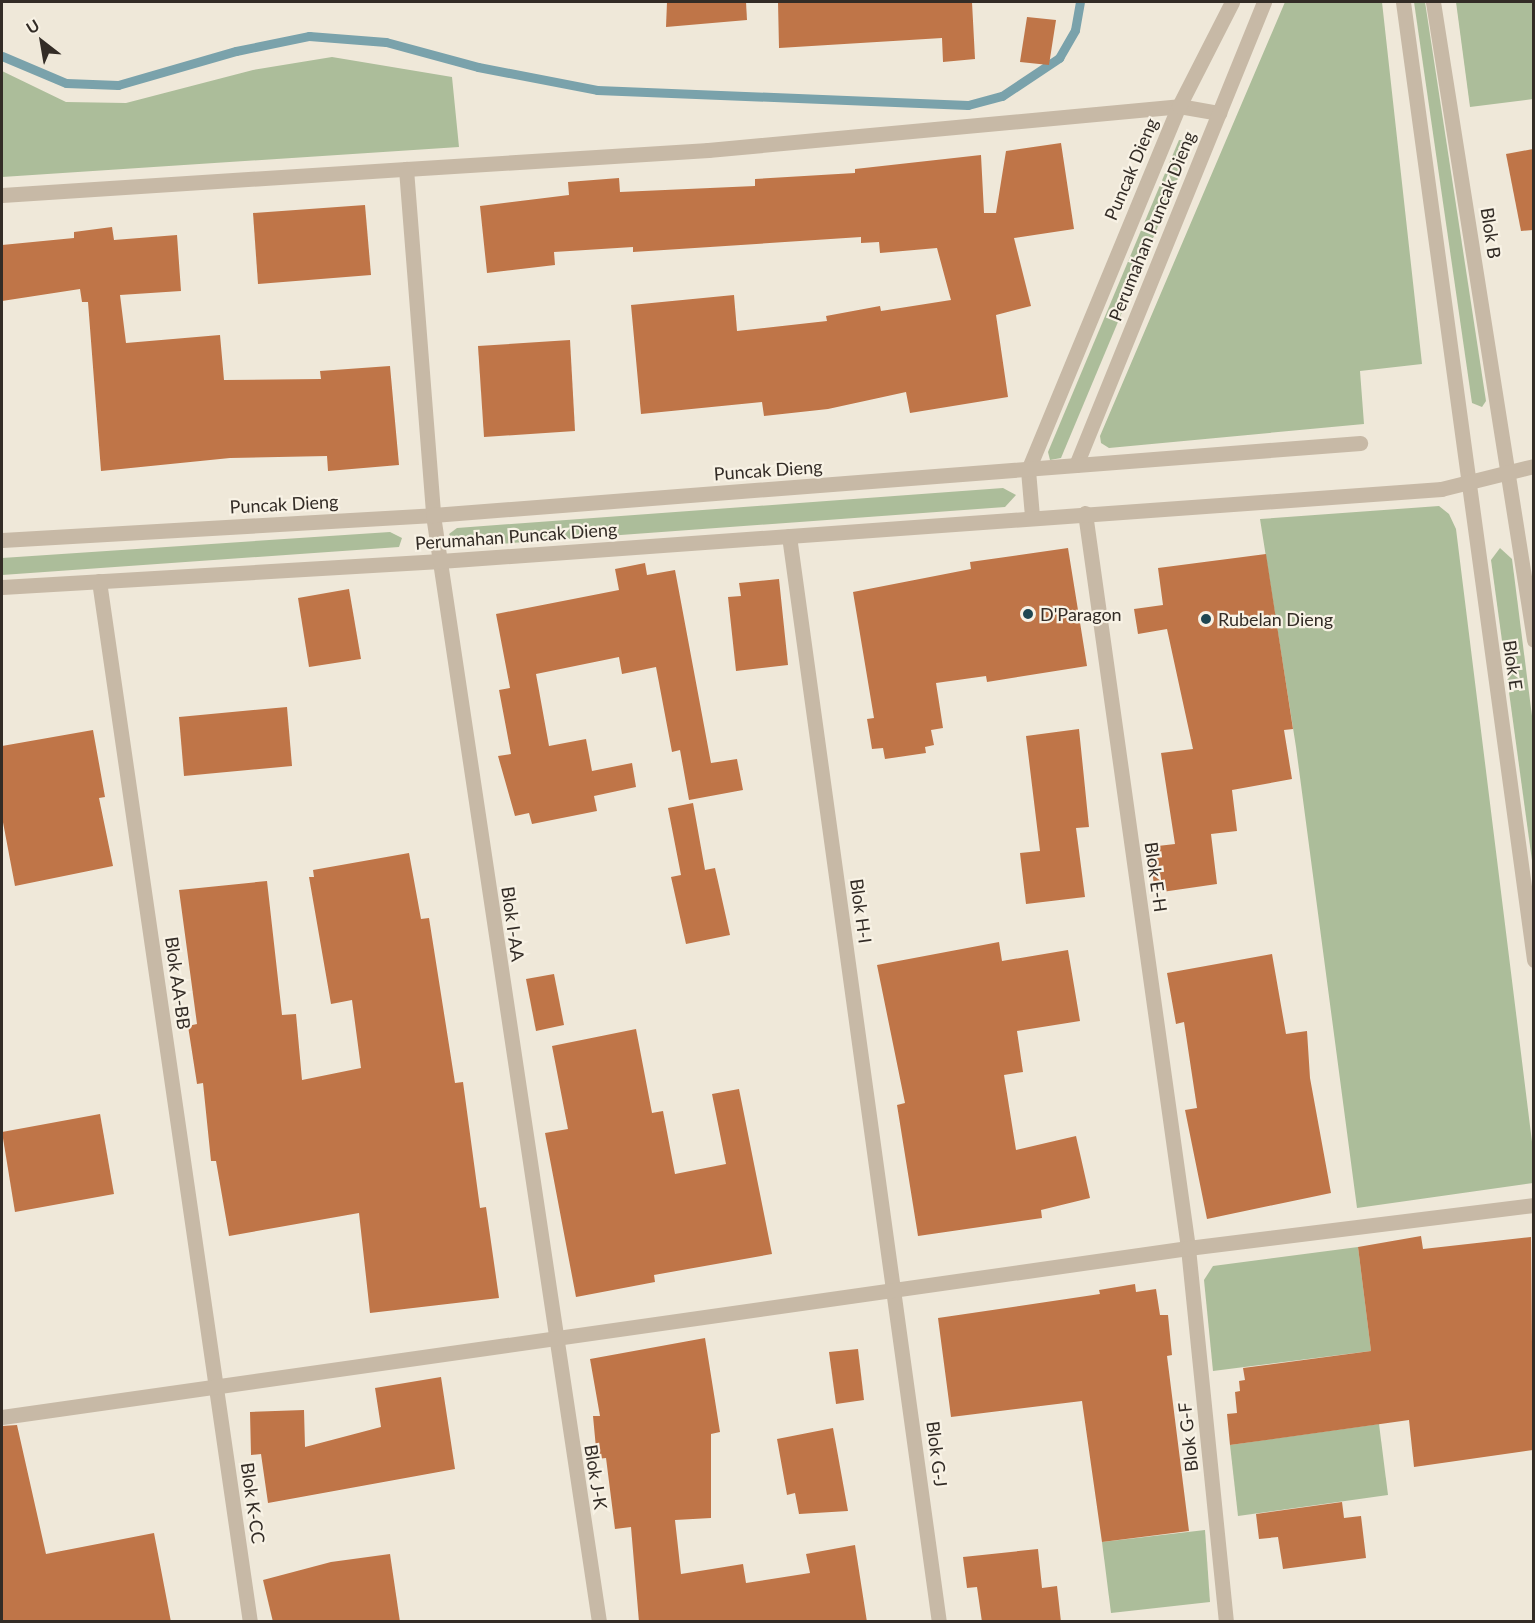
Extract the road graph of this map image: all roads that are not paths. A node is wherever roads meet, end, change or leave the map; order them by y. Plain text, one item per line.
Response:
1 (1232, 2) edge
2 (1264, 2) edge
3 (1402, 2) edge
4 (1433, 2) edge
5 (1179, 106) junction
6 (1219, 113) junction
7 (406, 169) junction
8 (2, 195) edge
9 (1360, 443) dead end
10 (1076, 465) junction
11 (1533, 466) edge
12 (1028, 470) junction
13 (1509, 472) junction
14 (1468, 482) junction
15 (1084, 513) junction
16 (433, 515) junction
17 (1032, 516) junction
18 (789, 536) junction
19 (2, 540) edge
20 (440, 561) junction
21 (99, 581) junction
22 (2, 587) edge
23 (1533, 640) edge
24 (1533, 960) edge
25 (1533, 1205) edge
26 (1188, 1248) junction
27 (896, 1292) junction
28 (555, 1338) junction
29 (217, 1390) junction
30 (2, 1418) edge
31 (250, 1622) edge
32 (599, 1622) edge
33 (939, 1622) edge
34 (1226, 1622) edge

1 - 5 street, Puncak Dieng
2 - 6 street, Perumahan Puncak Dieng
3 - 14 street, Blok E
4 - 13 street, Blok B
5 - 6 street
5 - 7 street
5 - 12 street, Puncak Dieng
6 - 10 street, Perumahan Puncak Dieng
7 - 8 street
7 - 16 street, Blok I-AA
9 - 10 street
10 - 12 street
11 - 13 street, Perumahan Puncak Dieng
12 - 16 street, Puncak Dieng
12 - 17 street
13 - 14 street, Perumahan Puncak Dieng
13 - 23 street, Blok B
14 - 15 street, Perumahan Puncak Dieng
14 - 24 street, Blok E
15 - 17 street, Perumahan Puncak Dieng
15 - 26 street, Blok E-H
16 - 19 street, Puncak Dieng
16 - 20 street, Blok I-AA
17 - 18 street, Perumahan Puncak Dieng
18 - 20 street, Perumahan Puncak Dieng
18 - 27 street, Blok H-I
20 - 21 street, Perumahan Puncak Dieng
20 - 28 street, Blok I-AA
21 - 22 street, Perumahan Puncak Dieng
21 - 29 street, Blok AA-BB
25 - 26 street
26 - 27 street
26 - 34 street, Blok G-F
27 - 28 street
27 - 33 street, Blok G-J
28 - 29 street
28 - 32 street, Blok J-K
29 - 30 street
29 - 31 street, Blok K-CC

